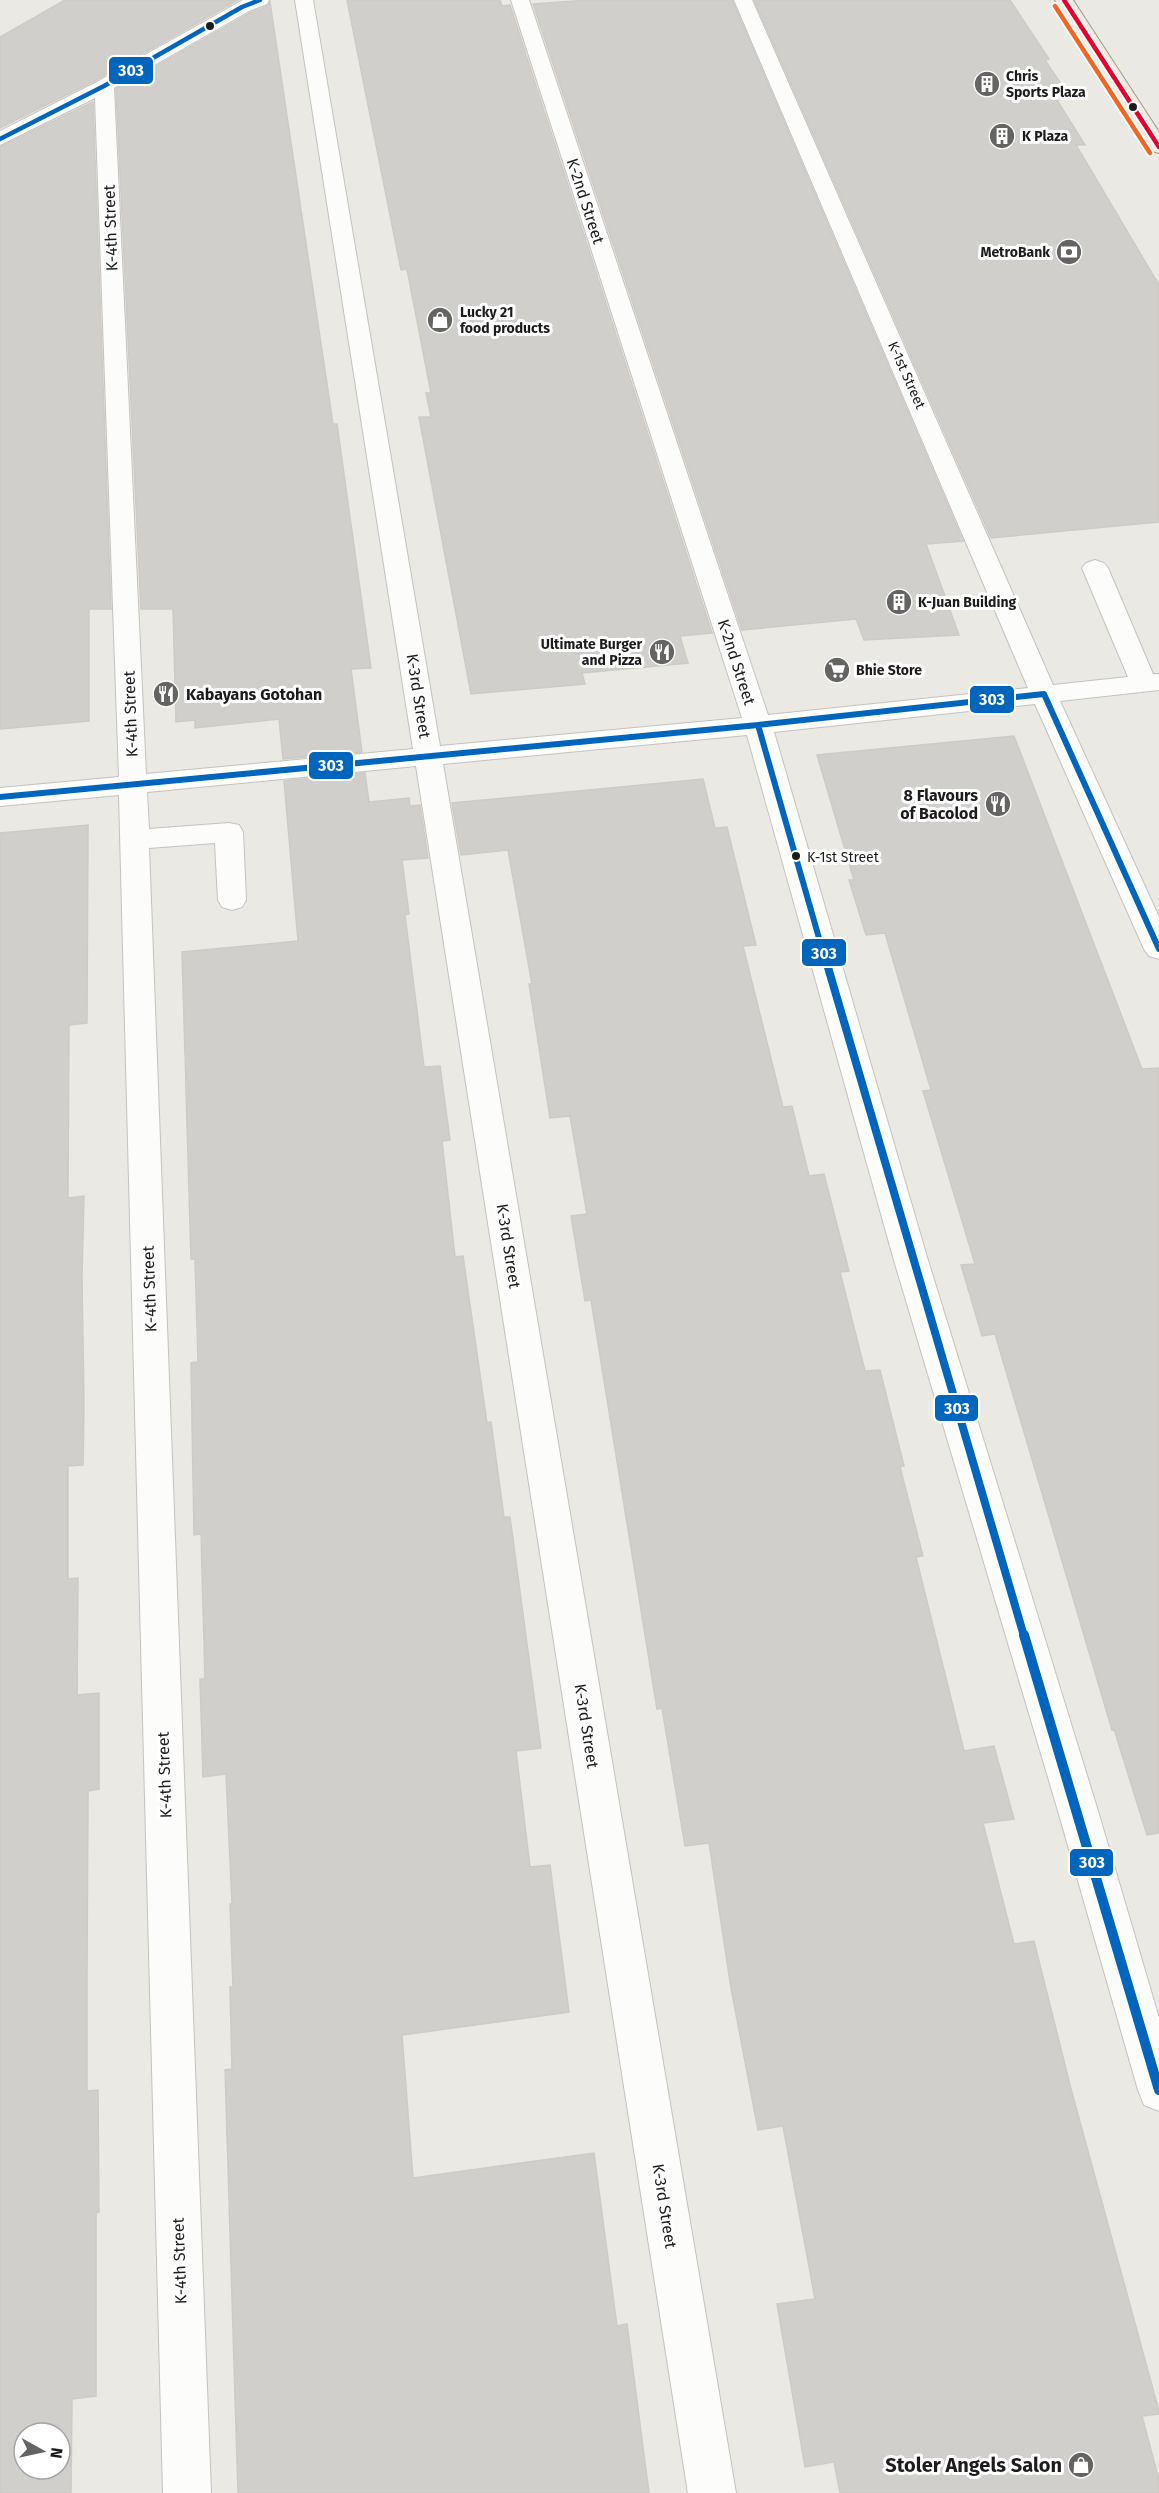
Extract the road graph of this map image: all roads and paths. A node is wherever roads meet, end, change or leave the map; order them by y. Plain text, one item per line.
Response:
1 (260, 0) edge
2 (304, 0) edge
3 (520, 0) edge
4 (743, 0) edge
5 (1064, 0) edge
6 (104, 86) junction
7 (0, 140) edge
8 (1159, 147) edge
9 (1095, 568) dead end
10 (1151, 683) edge
11 (1044, 694) junction
12 (758, 725) junction
13 (429, 756) junction
14 (133, 784) junction
15 (0, 797) edge
16 (135, 840) junction
17 (232, 900) dead end
18 (1159, 948) edge
19 (1159, 2090) edge
20 (187, 2493) edge
21 (712, 2493) edge

1 - 6 street
2 - 13 street, K-3rd Street
3 - 12 street, K-2nd Street
4 - 11 street, K-1st Street
5 - 8 main road
6 - 7 street
6 - 14 street, K-4th Street
9 - 10 street
10 - 11 street
11 - 12 street
11 - 18 street, K-1st Street
12 - 13 street
12 - 19 street, K-2nd Street
13 - 14 street
13 - 21 street, K-3rd Street
14 - 15 street
14 - 16 street, K-4th Street
16 - 17 street
16 - 20 street, K-4th Street

